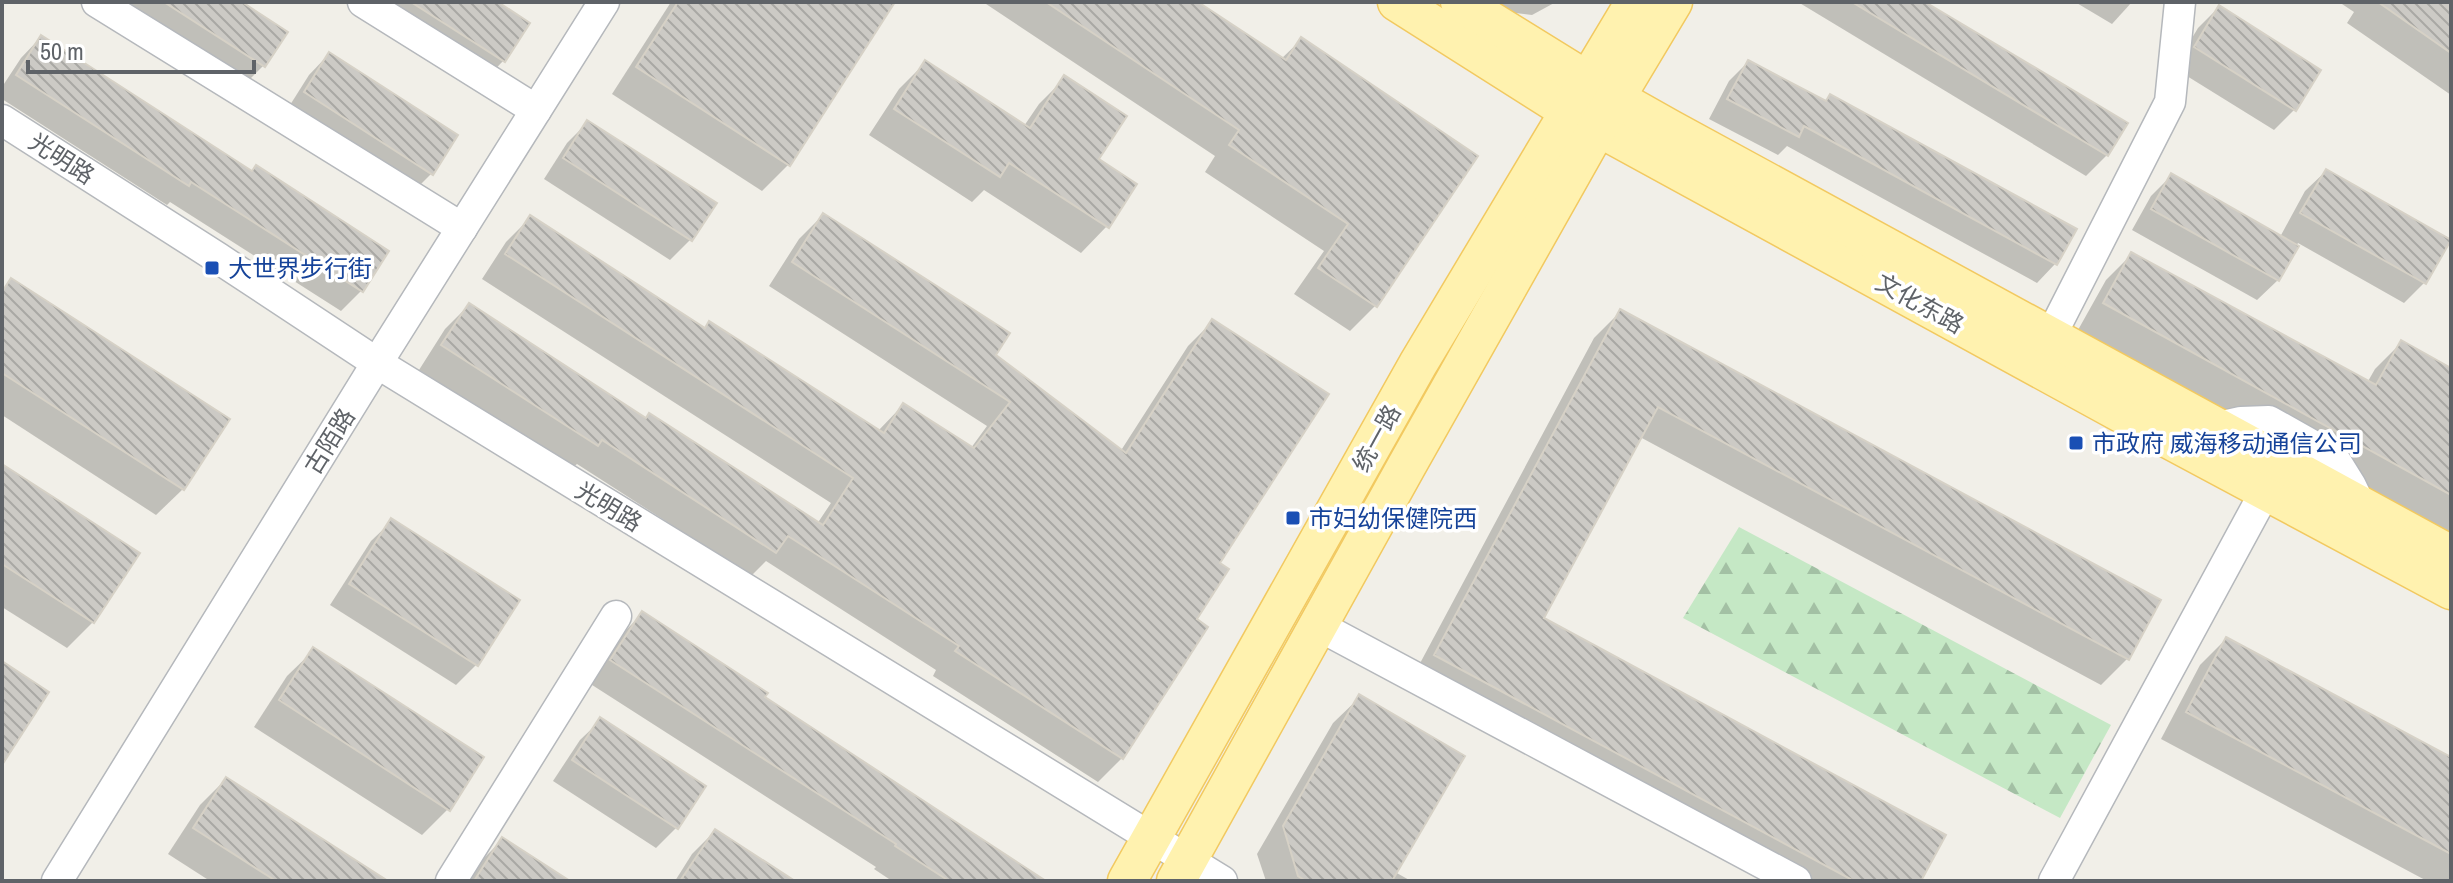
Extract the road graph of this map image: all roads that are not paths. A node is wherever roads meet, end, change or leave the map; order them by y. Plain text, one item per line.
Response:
1 (97, 2) edge
2 (363, 2) edge
3 (604, 2) edge
4 (1397, 2) edge
5 (1460, 2) edge
6 (1635, 2) edge
7 (1673, 2) edge
8 (2180, 2) edge
9 (1593, 104) junction
10 (536, 110) junction
11 (2, 120) edge
12 (462, 228) junction
13 (2043, 352) junction
14 (377, 363) junction
15 (2217, 427) junction
16 (2165, 437) junction
17 (2265, 492) junction
18 (2360, 505) junction
19 (2382, 553) junction
20 (2451, 555) edge
21 (2451, 590) edge
22 (616, 616) dead end
23 (1317, 625) junction
24 (1152, 838) junction
25 (1181, 871) edge
26 (57, 881) edge
27 (451, 881) edge
28 (1127, 881) edge
29 (1222, 881) edge
30 (1796, 881) edge
31 (2054, 881) edge

1 - 12 street
2 - 10 street
3 - 10 street, 古陌路
4 - 9 main road, 文化东路
5 - 9 main road
6 - 9 main road, 统一路
7 - 9 main road, 统一路
8 - 13 street
9 - 13 main road, 文化东路
9 - 23 main road, 统一路
9 - 24 main road, 统一路
10 - 12 street, 古陌路
11 - 14 street, 光明路
12 - 14 street, 古陌路
13 - 15 main road
13 - 16 main road, 文化东路
14 - 24 street, 光明路
14 - 26 street, 古陌路
15 - 16 street
15 - 18 main road
16 - 17 main road, 文化东路
17 - 19 main road, 文化东路
17 - 31 street
18 - 19 street
18 - 20 main road
19 - 21 main road, 文化东路
22 - 27 street
23 - 25 main road, 统一路
23 - 30 street
24 - 25 street, 光明路
24 - 28 main road, 统一路
25 - 29 street, 光明路

